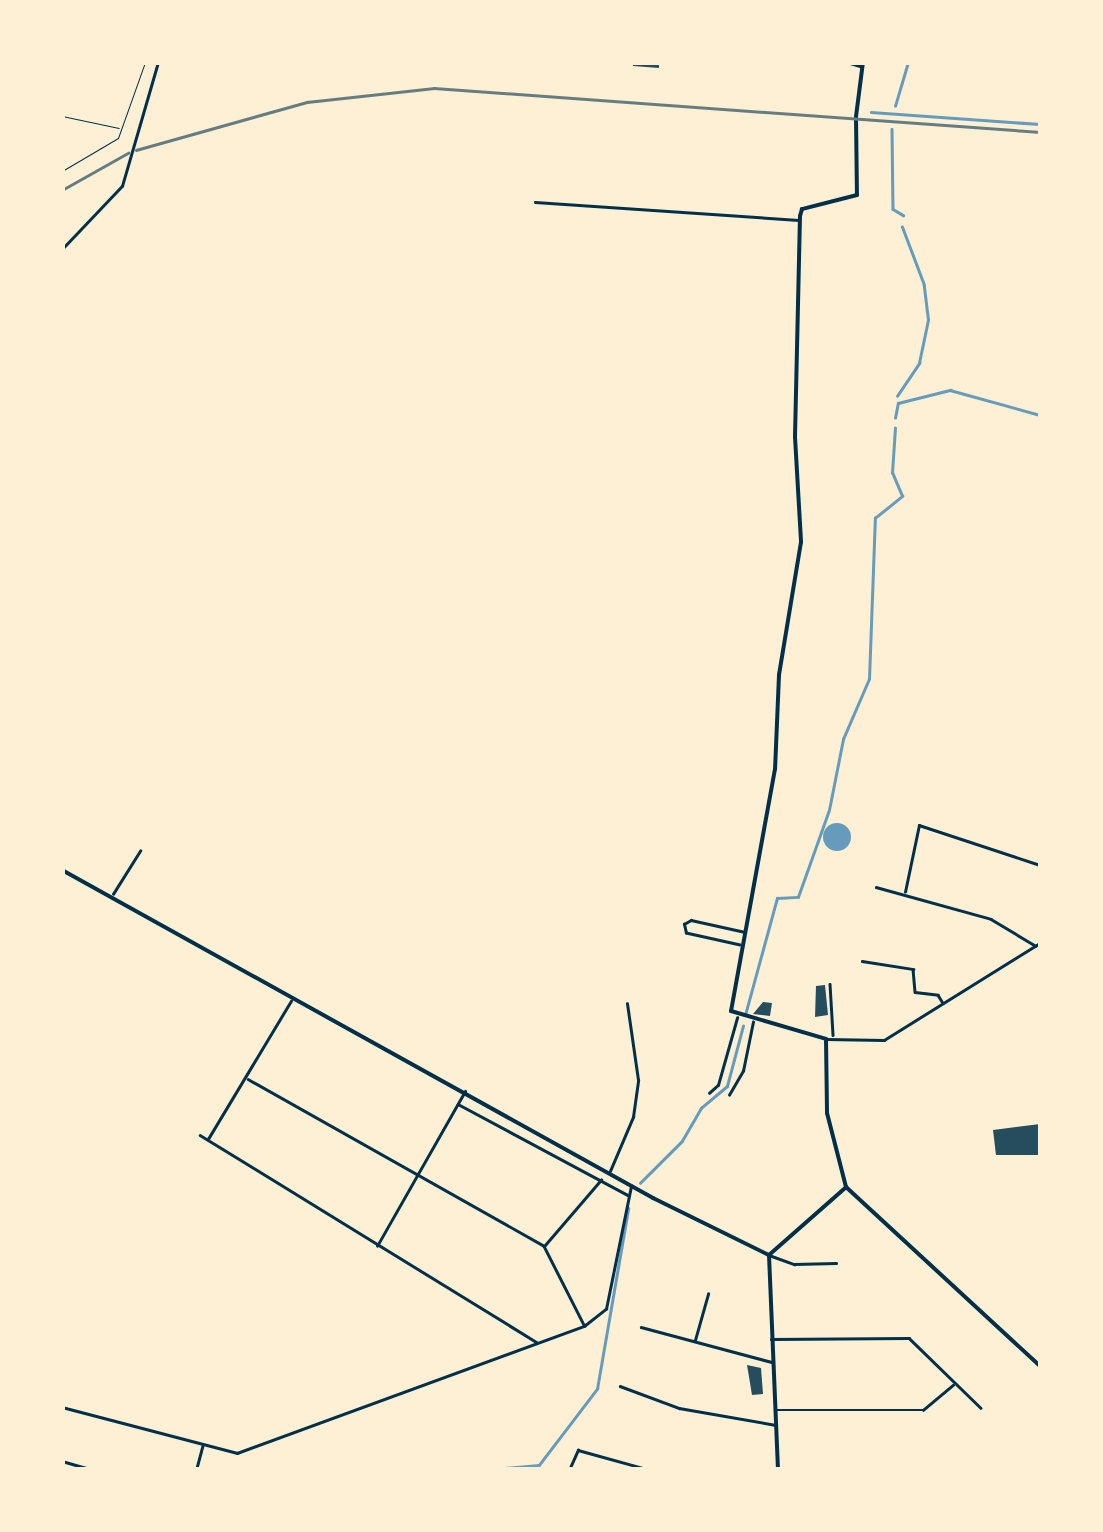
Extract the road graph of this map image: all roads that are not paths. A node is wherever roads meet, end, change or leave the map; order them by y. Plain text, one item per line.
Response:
1 (146, 62) edge
2 (158, 62) edge
3 (847, 62) edge
4 (863, 65) edge
5 (62, 116) edge
6 (122, 128) junction
7 (62, 171) edge
8 (534, 202) dead end
9 (800, 220) junction
10 (62, 248) edge
11 (140, 851) dead end
12 (1040, 865) edge
13 (62, 870) edge
14 (876, 887) dead end
15 (905, 892) junction
16 (114, 894) junction
17 (745, 932) junction
18 (742, 945) junction
19 (1038, 945) edge
20 (862, 960) dead end
21 (830, 984) dead end
22 (294, 997) junction
23 (627, 1004) dead end
24 (944, 1004) junction
25 (744, 1020) junction
26 (833, 1037) junction
27 (826, 1039) junction
28 (248, 1079) junction
29 (465, 1091) junction
30 (709, 1093) dead end
31 (729, 1094) dead end
32 (458, 1104) junction
33 (200, 1135) dead end
34 (208, 1140) junction
35 (610, 1171) junction
36 (416, 1174) junction
37 (601, 1180) junction
38 (631, 1185) junction
39 (846, 1187) junction
40 (628, 1195) junction
41 (544, 1246) junction
42 (376, 1248) junction
43 (769, 1255) junction
44 (836, 1263) dead end
45 (708, 1294) dead end
46 (584, 1326) junction
47 (641, 1326) dead end
48 (770, 1340) junction
49 (694, 1341) junction
50 (538, 1343) junction
51 (772, 1362) junction
52 (1040, 1366) edge
53 (954, 1384) junction
54 (620, 1386) dead end
55 (62, 1408) edge
56 (981, 1408) dead end
57 (775, 1410) junction
58 (776, 1425) junction
59 (202, 1446) junction
60 (62, 1461) edge
61 (94, 1470) edge
62 (196, 1470) edge
63 (569, 1470) edge
64 (650, 1470) edge
65 (778, 1470) edge

1 - 6 lane
2 - 10 street
3 - 4 street
4 - 9 main road
5 - 6 lane
6 - 7 lane
8 - 9 street
9 - 17 main road
11 - 16 street
12 - 15 street
13 - 16 main road
14 - 15 street
15 - 19 street
16 - 22 main road
17 - 18 main road
17 - 18 street
18 - 25 main road
19 - 24 street
20 - 24 street
21 - 26 street
22 - 28 street
22 - 29 main road
23 - 35 street
24 - 26 street
25 - 27 main road
25 - 30 street
25 - 31 street
26 - 27 street
27 - 39 main road
28 - 34 street
28 - 36 street
29 - 32 street
29 - 35 main road
32 - 36 street
32 - 37 street
33 - 34 street
34 - 42 street
35 - 38 main road
36 - 41 street
36 - 42 street
37 - 40 street
37 - 41 street
38 - 40 street
38 - 43 main road
39 - 43 main road
39 - 52 main road
40 - 46 street
41 - 46 street
42 - 50 street
43 - 44 street
43 - 48 main road
45 - 49 street
46 - 50 street
47 - 49 street
48 - 51 main road
48 - 53 street
49 - 51 street
50 - 59 street
51 - 57 main road
53 - 56 street
53 - 57 street
54 - 58 street
55 - 59 street
57 - 58 main road
58 - 65 main road
59 - 62 street
60 - 61 street
63 - 64 street

